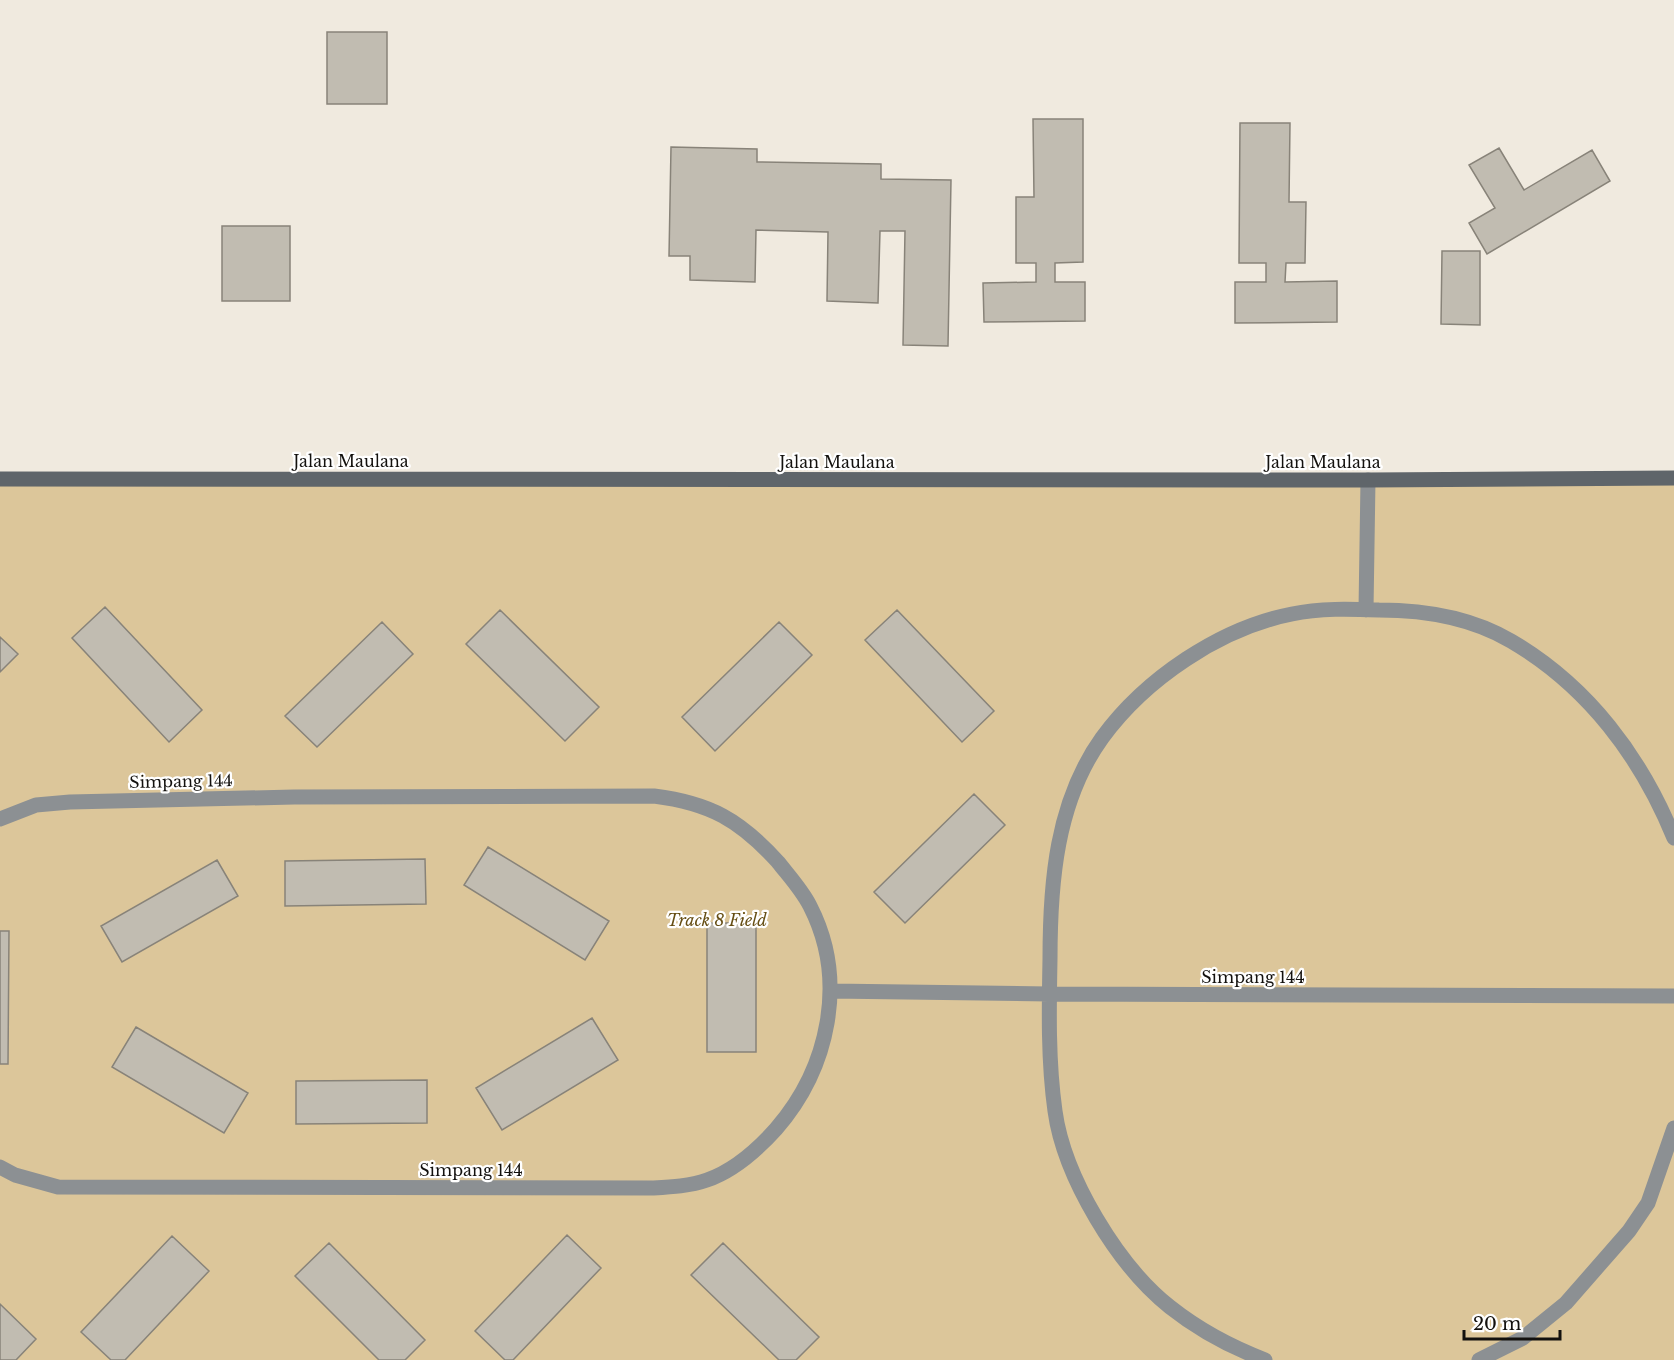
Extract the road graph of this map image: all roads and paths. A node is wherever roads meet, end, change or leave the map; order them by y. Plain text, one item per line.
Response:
1 (1674, 478) edge
2 (0, 479) edge
3 (1368, 480) junction
4 (1366, 610) junction
5 (0, 819) edge
6 (1674, 838) edge
7 (831, 991) junction
8 (1049, 994) junction
9 (1674, 996) edge
10 (1674, 1128) edge
11 (0, 1167) edge
12 (1265, 1360) edge
13 (1479, 1360) edge

1 - 3 main road, Jalan Maulana
2 - 3 main road, Jalan Maulana
3 - 4 street
4 - 6 street
4 - 8 street
5 - 7 street, Simpang 144
7 - 8 street, Simpang 144
7 - 11 street, Simpang 144
8 - 9 street, Simpang 144
8 - 12 street
10 - 13 street

